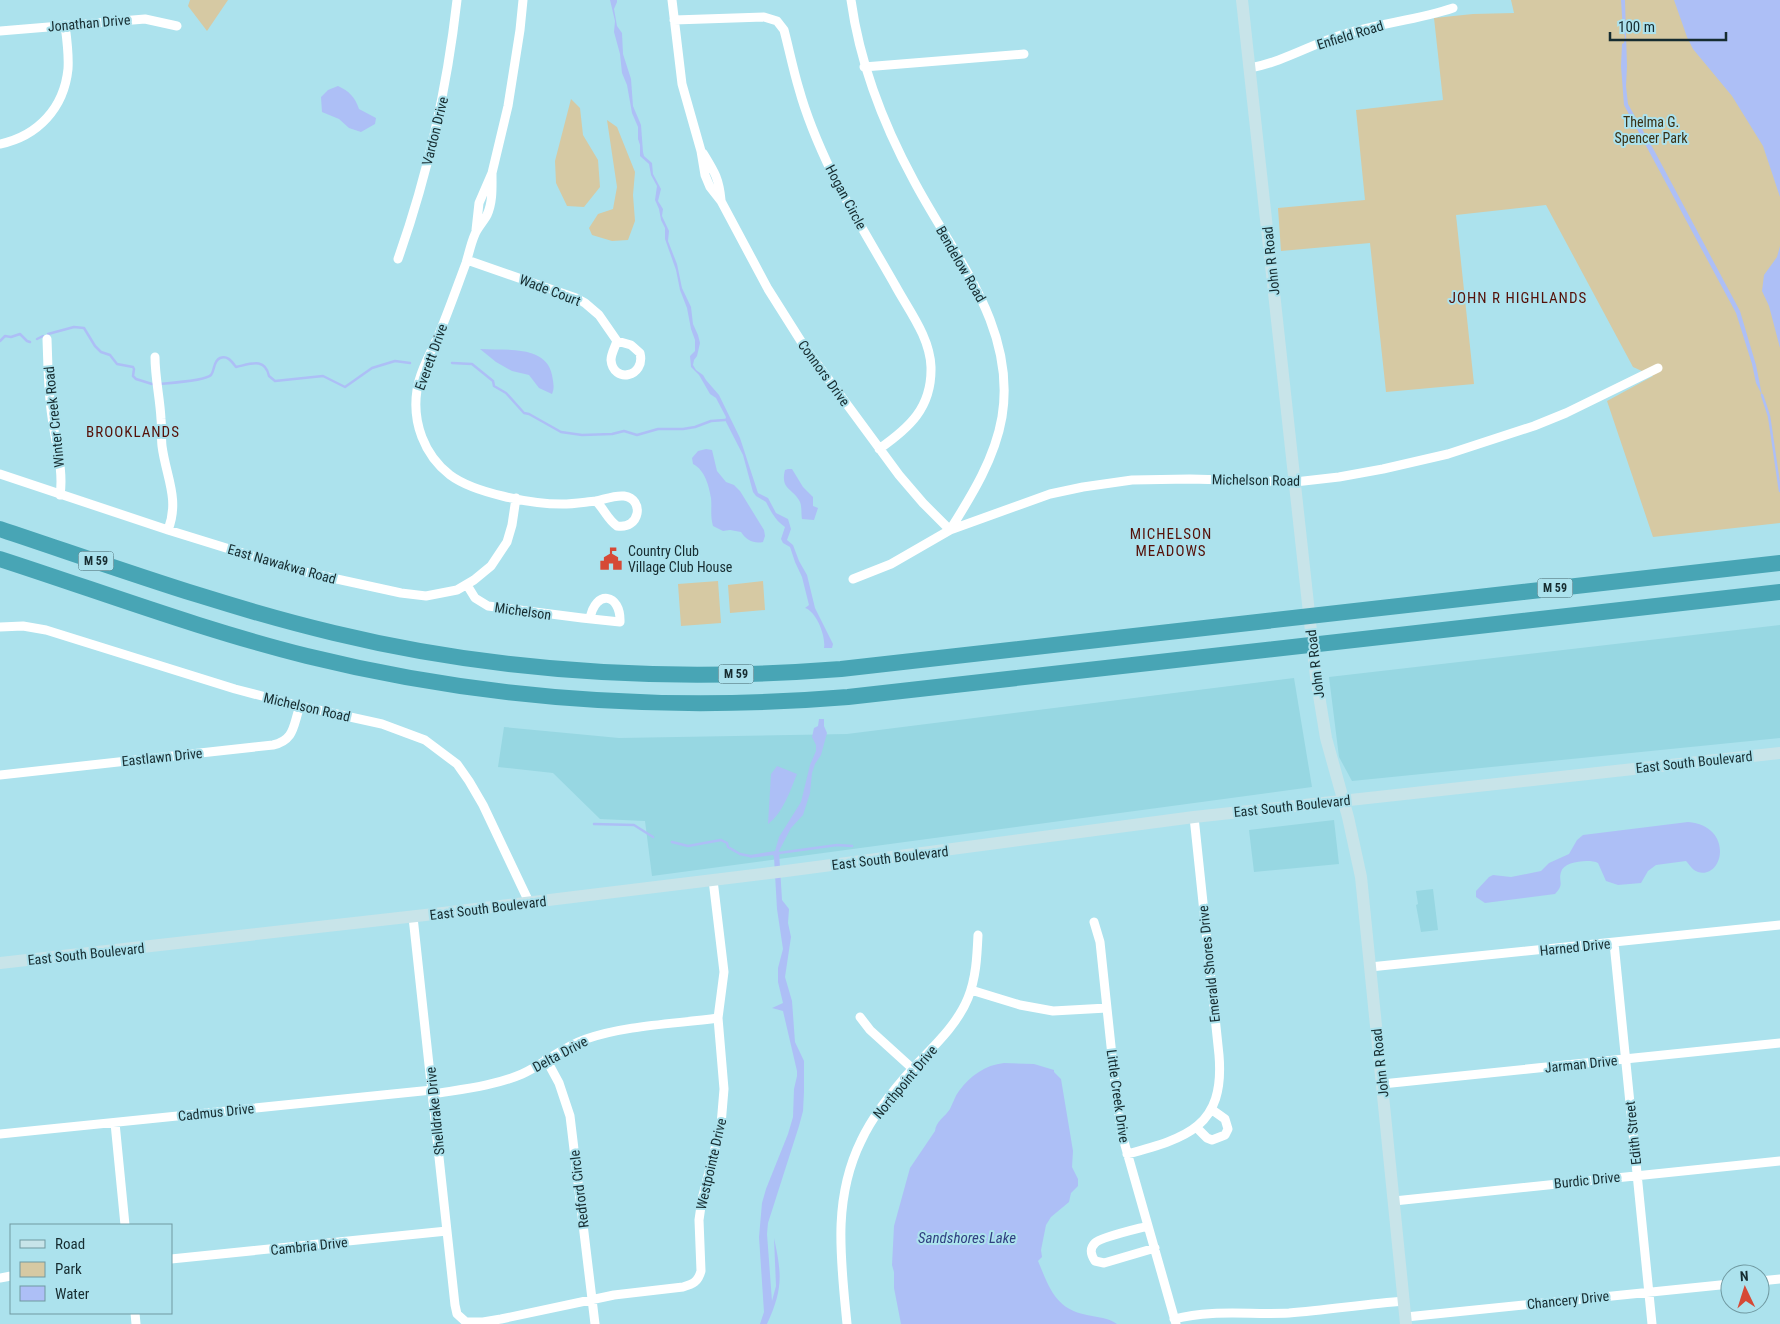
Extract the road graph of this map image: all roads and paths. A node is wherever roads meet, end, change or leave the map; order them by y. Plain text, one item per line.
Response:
1 (457, 0) edge
2 (523, 0) edge
3 (672, 0) edge
4 (852, 0) edge
5 (1242, 0) edge
6 (1453, 8) dead end
7 (674, 20) junction
8 (66, 26) junction
9 (177, 26) dead end
10 (0, 31) edge
11 (1024, 54) dead end
12 (864, 67) junction
13 (1250, 68) junction
14 (0, 144) edge
15 (398, 258) dead end
16 (467, 260) junction
17 (48, 339) dead end
18 (617, 341) dead end
19 (155, 356) dead end
20 (1658, 368) dead end
21 (879, 449) junction
22 (0, 474) edge
23 (1294, 482) junction
24 (60, 495) junction
25 (516, 498) junction
26 (596, 501) junction
27 (0, 529) edge
28 (168, 530) junction
29 (950, 530) junction
30 (0, 559) edge
31 (1780, 563) edge
32 (0, 566) edge
33 (853, 579) dead end
34 (467, 585) junction
35 (98, 591) junction
36 (1780, 592) edge
37 (590, 619) dead end
38 (0, 627) edge
39 (300, 706) junction
40 (1780, 753) edge
41 (0, 775) edge
42 (1343, 800) junction
43 (1194, 817) junction
44 (713, 880) junction
45 (529, 902) junction
46 (413, 917) junction
47 (1094, 922) dead end
48 (1780, 925) edge
49 (978, 935) dead end
50 (1614, 943) junction
51 (0, 963) edge
52 (1370, 967) junction
53 (971, 990) junction
54 (1107, 1008) junction
55 (860, 1017) dead end
56 (718, 1018) junction
57 (1780, 1043) edge
58 (546, 1059) junction
59 (1626, 1059) junction
60 (913, 1069) junction
61 (1382, 1084) junction
62 (433, 1092) junction
63 (1211, 1109) junction
64 (115, 1123) junction
65 (1196, 1127) junction
66 (0, 1134) edge
67 (1127, 1154) junction
68 (1780, 1161) edge
69 (1637, 1175) junction
70 (1394, 1200) junction
71 (125, 1224) edge
72 (1148, 1226) junction
73 (447, 1231) junction
74 (1155, 1248) junction
75 (172, 1260) edge
76 (1720, 1285) edge
77 (1649, 1292) junction
78 (592, 1300) junction
79 (1404, 1301) junction
80 (455, 1305) joint
81 (1406, 1321) edge
82 (1175, 1322) edge
83 (595, 1324) edge
84 (847, 1324) edge
85 (1652, 1324) edge

1 - 15 street, Vardon Drive
2 - 16 street, Everett Drive
3 - 7 street, Connors Drive
4 - 12 street, Bendelow Road
5 - 13 street, John R Road
6 - 13 street, Enfield Road
7 - 21 street, Connors Drive
7 - 21 street, Hogan Circle
8 - 9 street, Jonathan Drive
8 - 10 street, Jonathan Drive
8 - 14 street
11 - 12 street
12 - 29 street, Bendelow Road
13 - 23 street, John R Road
16 - 18 street, Wade Court
16 - 25 street, Everett Drive
17 - 24 street, Winter Creek Road
19 - 28 street
20 - 23 street, Michelson Road
21 - 29 street, Connors Drive
22 - 24 street, East Nawakwa Road
23 - 29 street, Michelson Road
23 - 42 street, John R Road
24 - 28 street, East Nawakwa Road
25 - 26 street, Everett Drive
25 - 34 street, East Nawakwa Road
26 - 26 street, Everett Drive
27 - 31 highway, M 59
28 - 34 street, East Nawakwa Road
29 - 33 street, Michelson Road
30 - 35 highway, M 59
32 - 35 highway
34 - 37 street, Michelson
35 - 36 highway, M 59
38 - 39 street, Michelson Road
39 - 41 street, Eastlawn Drive
39 - 45 street, Michelson Road
40 - 42 street, East South Boulevard
42 - 43 street, East South Boulevard
42 - 52 street, John R Road
43 - 44 street, East South Boulevard
43 - 63 street, Emerald Shores Drive
44 - 45 street, East South Boulevard
44 - 56 street, Westpointe Drive
45 - 46 street, East South Boulevard
46 - 51 street, East South Boulevard
46 - 62 street, Shelldrake Drive
47 - 54 street, Little Creek Drive
48 - 50 street, Harned Drive
49 - 53 street, Northpoint Drive
50 - 52 street, Harned Drive
50 - 59 street, Edith Street
52 - 61 street, John R Road
53 - 54 street
53 - 60 street, Northpoint Drive
54 - 67 street, Little Creek Drive
55 - 60 street
56 - 58 street, Delta Drive
56 - 78 street, Westpointe Drive
57 - 59 street, Jarman Drive
58 - 62 street, Delta Drive
58 - 78 street, Redford Circle
59 - 61 street, Jarman Drive
59 - 69 street, Edith Street
60 - 84 street, Northpoint Drive
61 - 70 street, John R Road
62 - 64 street, Cadmus Drive
62 - 73 street, Shelldrake Drive
63 - 65 street, Emerald Shores Drive
63 - 65 street
64 - 66 street, Cadmus Drive
64 - 71 street
65 - 67 street, Emerald Shores Drive
67 - 72 street, Little Creek Drive
68 - 69 street, Burdic Drive
69 - 70 street, Burdic Drive
69 - 77 street, Edith Street
70 - 79 street, John R Road
72 - 74 street, Little Creek Drive
72 - 74 street
73 - 75 street, Cambria Drive
73 - 80 street, Shelldrake Drive
74 - 82 street, Little Creek Drive
76 - 77 street, Chancery Drive
77 - 81 street, Chancery Drive
77 - 85 street, Edith Street
78 - 80 street, Westpointe Drive
78 - 83 street, Redford Circle
79 - 81 street, John R Road
79 - 82 street

